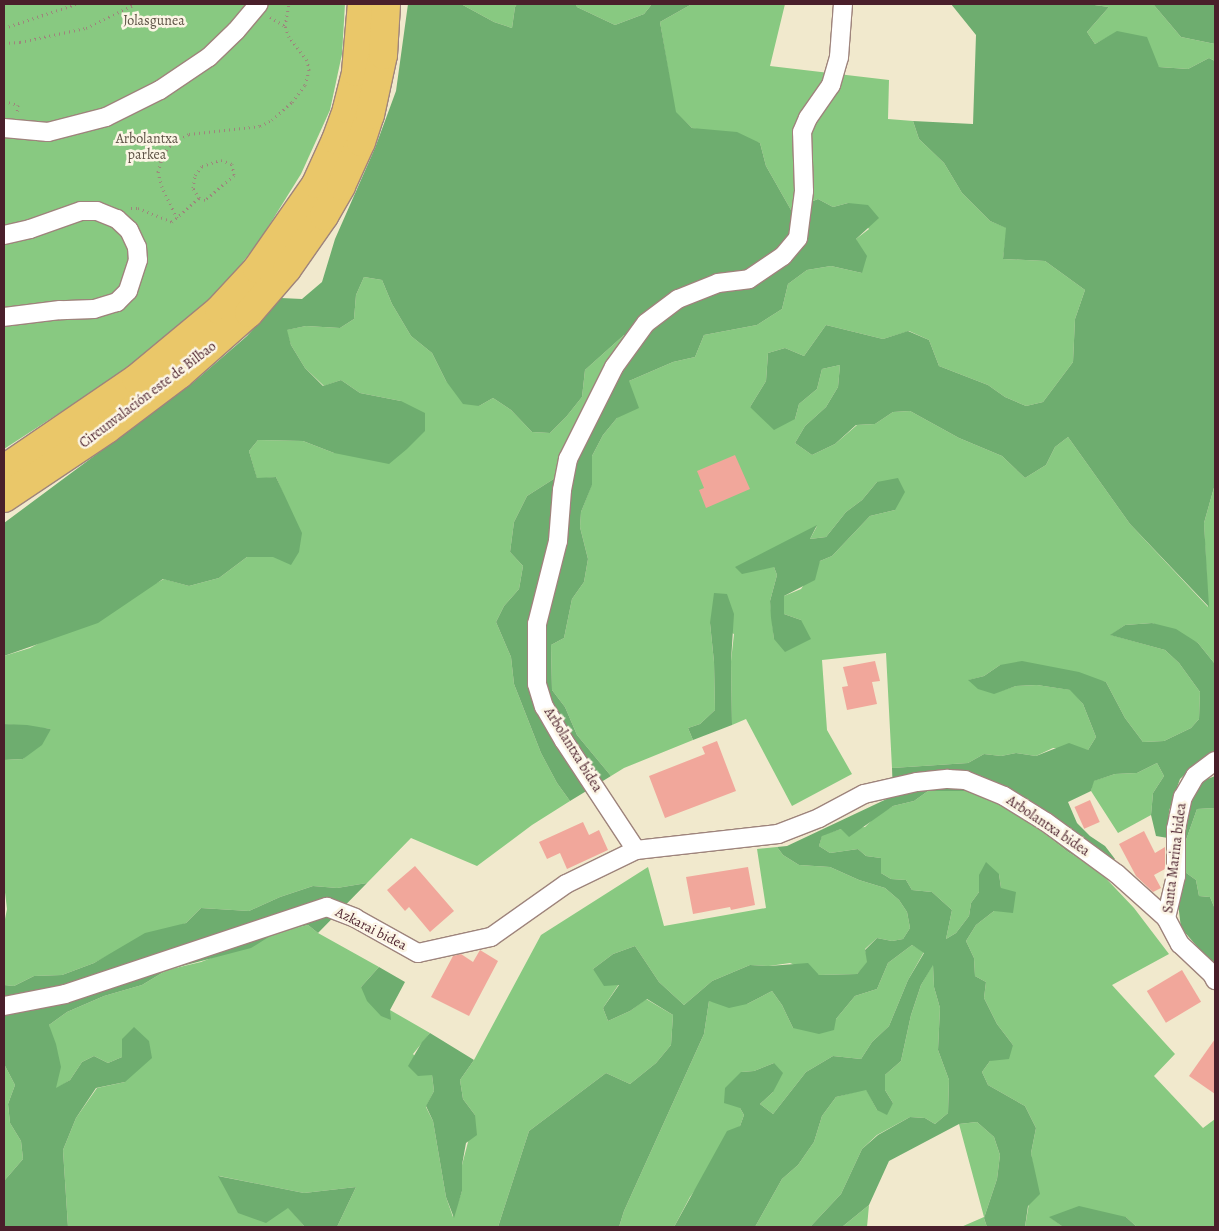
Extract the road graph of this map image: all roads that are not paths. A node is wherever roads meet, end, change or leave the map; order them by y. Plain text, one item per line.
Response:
1 (362, 4) edge
2 (386, 4) edge
3 (843, 4) edge
4 (262, 8) edge
5 (4, 128) edge
6 (4, 235) edge
7 (4, 317) edge
8 (4, 469) edge
9 (4, 498) edge
10 (1215, 761) edge
11 (636, 850) junction
12 (1166, 918) junction
13 (1215, 980) edge
14 (4, 1006) edge

1 - 8 main road, Circunvalación este de Bilbao
2 - 9 main road, Circunvalación este de Bilbao
3 - 11 street, Arbolantxa bidea
4 - 5 street
6 - 7 street
10 - 12 street, Santa Marina bidea
11 - 12 street, Arbolantxa bidea
11 - 14 street, Azkarai bidea
12 - 13 street, Santa Marina bidea

